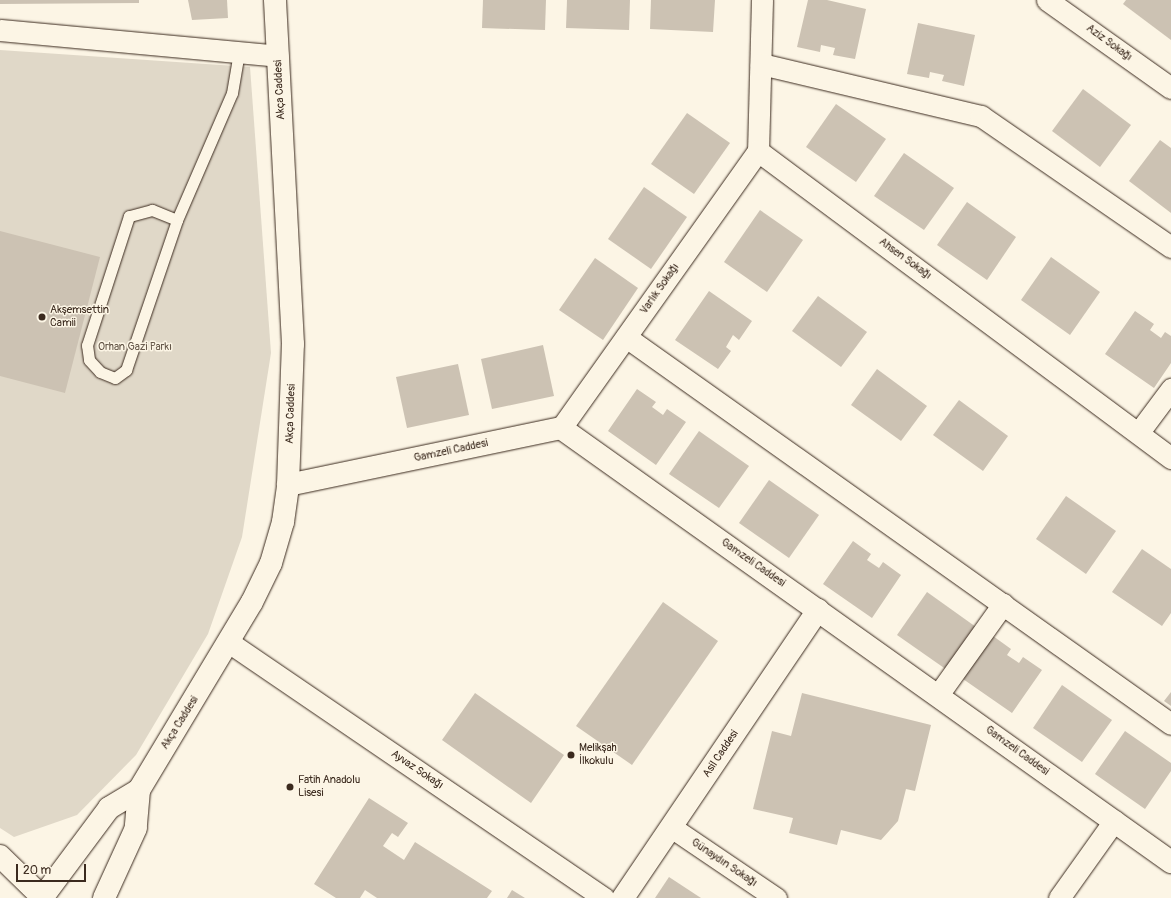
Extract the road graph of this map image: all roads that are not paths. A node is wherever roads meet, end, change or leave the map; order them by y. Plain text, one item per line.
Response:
1 (275, 0) edge
2 (762, 0) edge
3 (1047, 0) edge
4 (1072, 7) edge
5 (0, 30) edge
6 (239, 52) junction
7 (278, 56) junction
8 (761, 64) junction
9 (1171, 88) edge
10 (758, 151) junction
11 (177, 220) junction
12 (1171, 247) edge
13 (626, 337) junction
14 (1171, 389) edge
15 (562, 428) junction
16 (1140, 432) junction
17 (1171, 458) edge
18 (288, 485) junction
19 (1003, 604) junction
20 (818, 610) junction
21 (230, 643) junction
22 (938, 695) junction
23 (1171, 724) edge
24 (139, 790) junction
25 (1114, 821) junction
26 (671, 827) junction
27 (0, 856) edge
28 (1170, 858) edge
29 (43, 898) edge
30 (104, 898) edge
31 (604, 898) edge
32 (623, 898) edge
33 (776, 898) edge
34 (1059, 898) edge

1 - 7 street, Akça Caddesi
2 - 8 street
3 - 4 street, Aziz Sokağı
4 - 9 street, Aziz Sokağı
5 - 6 street
6 - 7 street
6 - 11 lane
7 - 18 street, Akça Caddesi
8 - 10 street
8 - 12 street
10 - 13 street, Varlık Sokağı
10 - 16 street, Ahsen Sokağı
11 - 11 lane
13 - 15 street, Varlık Sokağı
13 - 19 street
14 - 16 street
15 - 18 street, Gamzeli Caddesi
15 - 20 street, Gamzeli Caddesi
16 - 17 street, Ahsen Sokağı
18 - 21 street, Akça Caddesi
19 - 22 street
19 - 23 street
20 - 22 street, Gamzeli Caddesi
20 - 26 street, Asil Caddesi
21 - 24 street, Akça Caddesi
21 - 31 street, Ayvaz Sokağı
22 - 25 street, Gamzeli Caddesi
24 - 29 street, Akça Caddesi
24 - 30 street, Akça Caddesi
25 - 28 street, Gamzeli Caddesi
25 - 34 street
26 - 32 street, Asil Caddesi
26 - 33 street, Günaydın Sokağı
27 - 29 street

